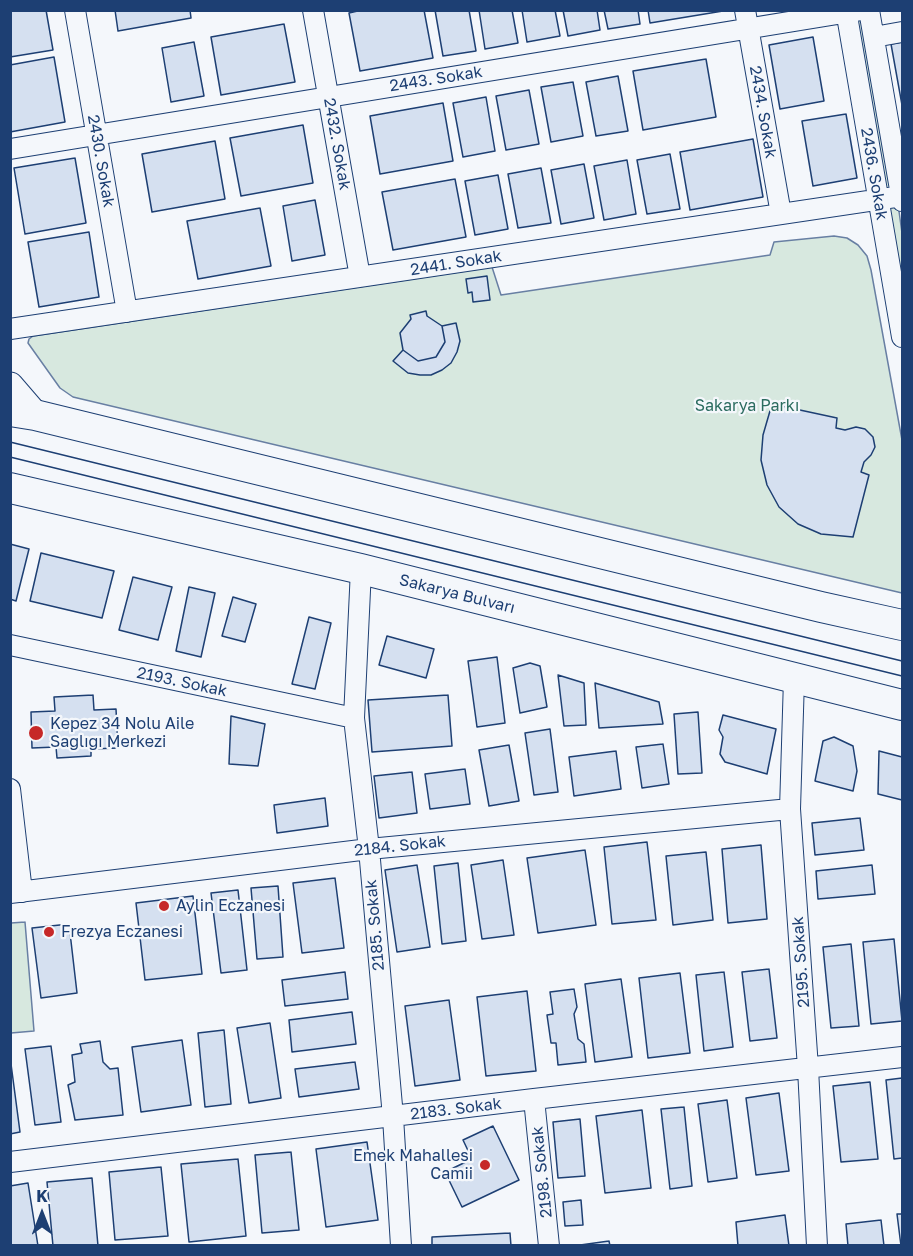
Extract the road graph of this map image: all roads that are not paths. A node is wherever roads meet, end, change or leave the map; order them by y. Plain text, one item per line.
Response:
1 (75, 10) edge
2 (313, 10) edge
3 (869, 10) edge
4 (851, 11) edge
5 (747, 20) edge
6 (903, 32) edge
7 (874, 37) junction
8 (328, 96) junction
9 (96, 135) junction
10 (10, 149) edge
11 (902, 198) edge
12 (879, 200) junction
13 (781, 214) junction
14 (360, 277) junction
15 (127, 312) junction
16 (10, 329) edge
17 (903, 337) edge
18 (10, 386) edge
19 (23, 413) edge
20 (10, 488) edge
21 (361, 569) junction
22 (821, 607) junction
23 (903, 625) edge
24 (903, 640) edge
25 (10, 645) edge
26 (794, 679) junction
27 (903, 705) edge
28 (354, 718) junction
29 (10, 789) edge
30 (790, 809) junction
31 (369, 849) junction
32 (16, 893) edge
33 (903, 1057) edge
34 (808, 1068) junction
35 (534, 1099) junction
36 (393, 1117) junction
37 (10, 1162) edge
38 (401, 1245) edge
39 (549, 1245) edge
40 (817, 1245) edge

1 - 9 street, 2430. Sokak
2 - 8 street, 2432. Sokak
3 - 7 street, 2436. Sokak
4 - 5 street, 2443. Sokak
4 - 12 street, 2436. Sokak
5 - 8 street, 2443. Sokak
5 - 13 street, 2434. Sokak
6 - 7 street
7 - 11 street, 2436. Sokak
8 - 9 street, 2443. Sokak
8 - 14 street, 2432. Sokak
9 - 10 street, 2443. Sokak
9 - 15 street, 2430. Sokak
11 - 12 street, 2441. Sokak
12 - 13 street, 2441. Sokak
12 - 17 street, 2436. Sokak
13 - 14 street, 2441. Sokak
14 - 15 street, 2441. Sokak
15 - 16 street, 2441. Sokak
18 - 19 street
19 - 22 main road
20 - 21 main road, Sakarya Bulvarı
21 - 26 main road, Sakarya Bulvarı
21 - 28 street, 2185. Sokak
22 - 23 main road
22 - 24 main road
25 - 28 street, 2193. Sokak
26 - 27 main road, Sakarya Bulvarı
26 - 30 street, 2195. Sokak
28 - 31 street, 2185. Sokak
29 - 32 street
30 - 31 street, 2184. Sokak
30 - 34 street, 2195. Sokak
31 - 32 street, 2184. Sokak
31 - 36 street, 2185. Sokak
33 - 34 street, 2183. Sokak
34 - 35 street, 2183. Sokak
34 - 40 street, 2195. Sokak
35 - 36 street, 2183. Sokak
35 - 39 street, 2198. Sokak
36 - 37 street, 2183. Sokak
36 - 38 street, 2185. Sokak

